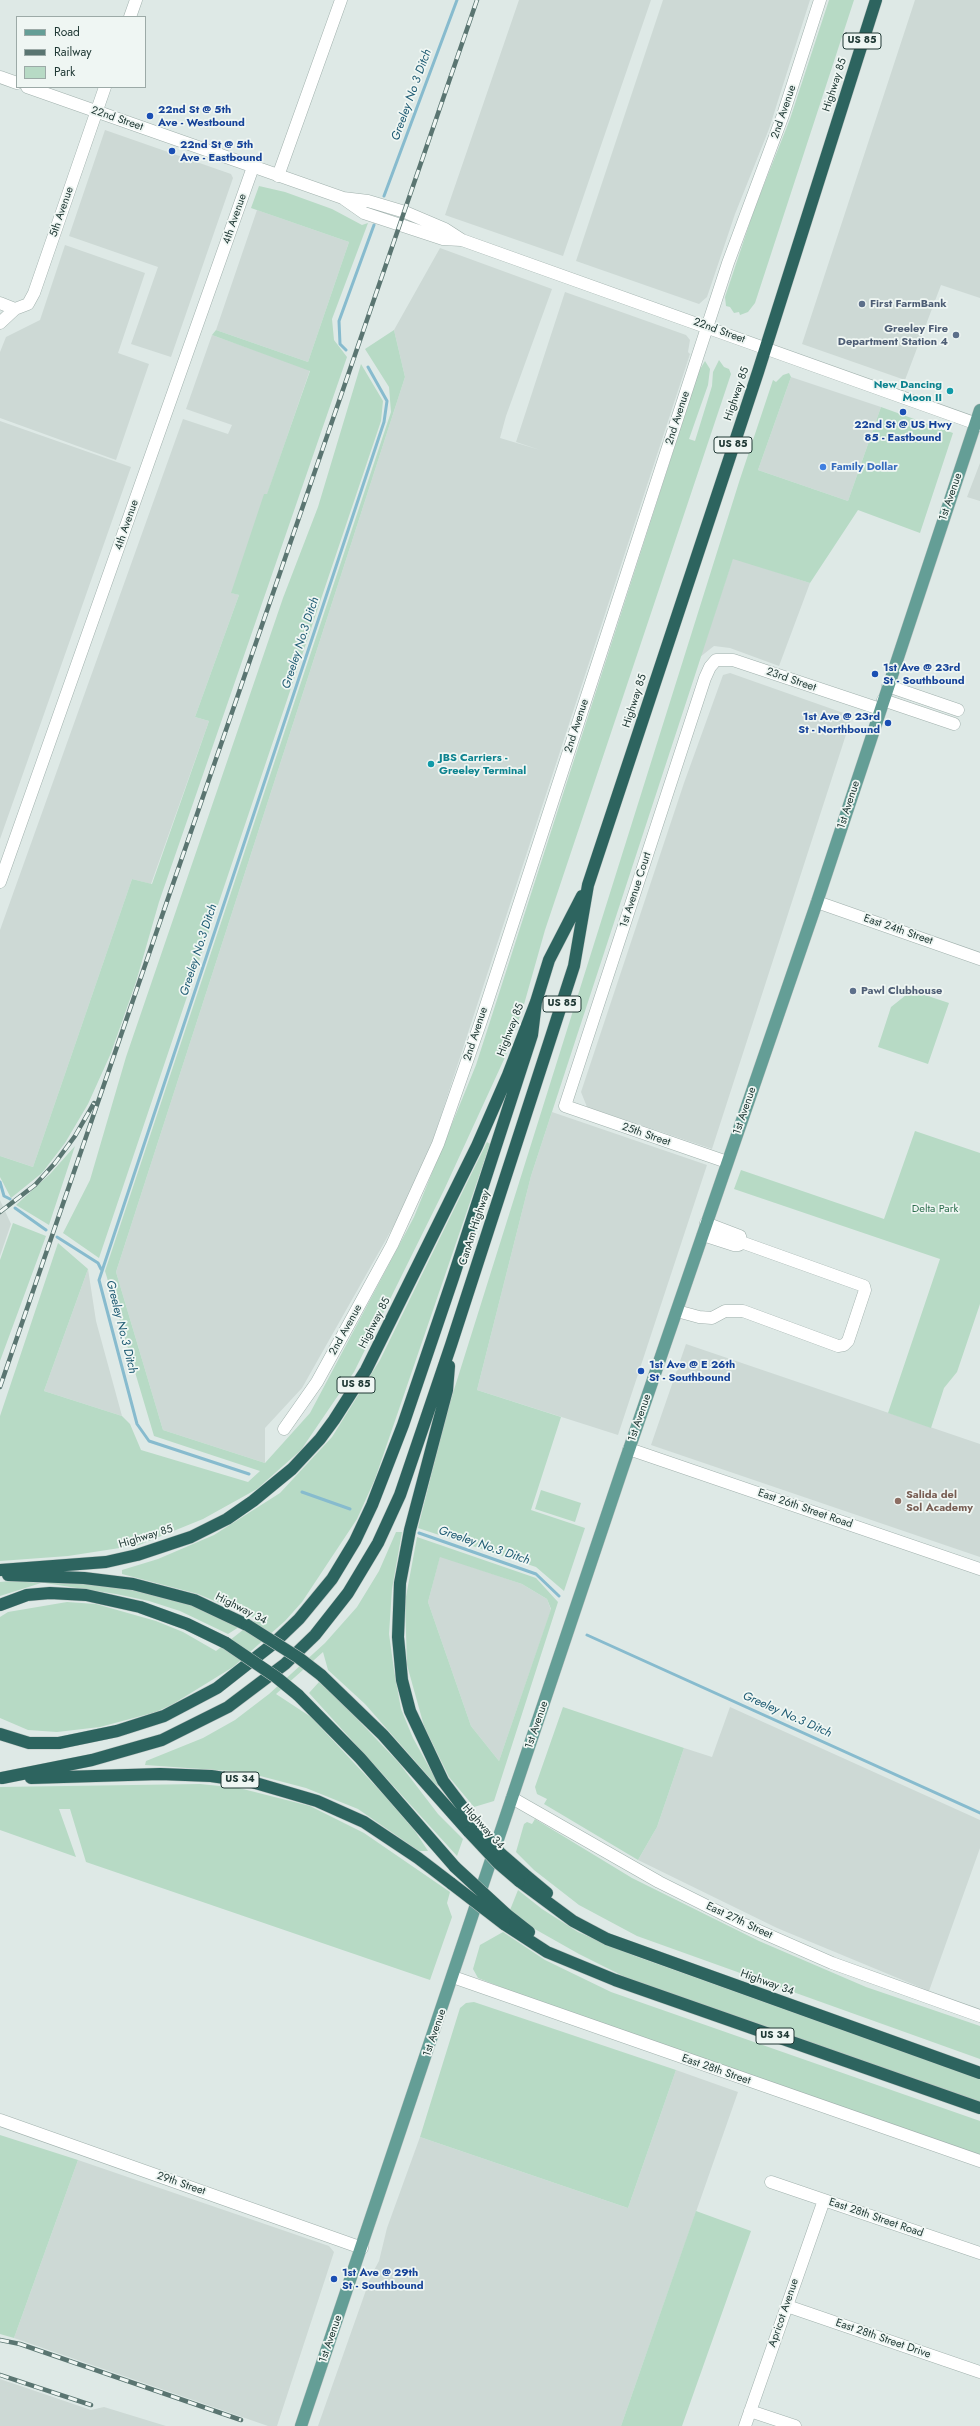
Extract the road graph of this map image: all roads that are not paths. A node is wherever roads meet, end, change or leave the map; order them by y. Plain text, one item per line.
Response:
1 (136, 0) edge
2 (341, 0) edge
3 (820, 0) edge
4 (876, 0) edge
5 (130, 16) edge
6 (0, 77) edge
7 (16, 83) edge
8 (30, 88) edge
9 (105, 88) edge
10 (96, 112) junction
11 (253, 167) junction
12 (278, 176) junction
13 (0, 303) edge
14 (15, 309) junction
15 (0, 323) edge
16 (707, 327) junction
17 (766, 348) junction
18 (980, 410) edge
19 (978, 424) edge
20 (707, 673) joint
21 (888, 686) junction
22 (882, 704) junction
23 (958, 710) dead end
24 (954, 724) dead end
25 (0, 882) edge
26 (588, 885) junction
27 (817, 902) junction
28 (980, 959) edge
29 (536, 1002) junction
30 (565, 1106) joint
31 (524, 1120) joint
32 (727, 1162) junction
33 (705, 1229) junction
34 (677, 1311) junction
35 (451, 1345) junction
36 (284, 1429) dead end
37 (630, 1449) junction
38 (980, 1569) edge
39 (0, 1570) edge
40 (0, 1573) edge
41 (0, 1605) edge
42 (0, 1734) edge
43 (1, 1778) edge
44 (512, 1798) junction
45 (471, 1827) junction
46 (505, 1919) junction
47 (454, 1978) junction
48 (980, 2016) edge
49 (980, 2073) edge
50 (980, 2108) edge
51 (0, 2120) edge
52 (980, 2161) edge
53 (771, 2182) dead end
54 (824, 2200) junction
55 (362, 2248) junction
56 (980, 2253) edge
57 (787, 2306) junction
58 (980, 2372) edge
59 (750, 2411) junction
60 (301, 2426) edge
61 (745, 2426) edge
62 (795, 2426) edge

1 - 5 street
2 - 12 street
3 - 16 street, 2nd Avenue
4 - 17 highway, Highway 85 / US 85
6 - 7 street
8 - 10 street, 22nd Street
9 - 10 street, 5th Avenue
10 - 11 street, 22nd Street
10 - 14 street, 5th Avenue
11 - 12 street, 22nd Street
11 - 25 street, 4th Avenue
12 - 16 street, 22nd Street
13 - 14 street
14 - 15 street, 5th Avenue
16 - 17 street, 22nd Street
16 - 36 street, 2nd Avenue
17 - 19 street, 22nd Street
17 - 26 highway, Highway 85 / US 85
18 - 19 main road, 1st Avenue
19 - 21 main road, 1st Avenue
20 - 22 street, 23rd Street
20 - 30 street, 1st Avenue Court
21 - 22 main road, 1st Avenue
21 - 23 street
22 - 24 street
22 - 27 main road, 1st Avenue
26 - 29 highway, Highway 85 / US 85
26 - 31 highway, Highway 85 / US 85
27 - 28 street, East 24th Street
27 - 32 main road, 1st Avenue
29 - 39 highway, Highway 85 / US 85
29 - 42 highway
30 - 32 street, 25th Street
31 - 35 highway, CanAm Highway / US 85
32 - 33 main road, 1st Avenue
33 - 34 main road, 1st Avenue
33 - 34 street
34 - 37 main road, 1st Avenue
35 - 43 highway, US 85
35 - 45 highway
37 - 38 street, East 26th Street Road
37 - 44 main road, 1st Avenue
40 - 45 highway, Highway 34, bridge
41 - 46 highway, bridge
43 - 46 highway, US 34, bridge
44 - 47 main road, 1st Avenue
44 - 48 street, East 27th Street
45 - 49 highway, Highway 34, bridge
46 - 50 highway, US 34
47 - 52 street, East 28th Street
47 - 55 main road, 1st Avenue
51 - 55 street, 29th Street
53 - 54 street, East 28th Street Road
54 - 56 street, East 28th Street Road
54 - 57 street, Apricot Avenue
55 - 60 main road, 1st Avenue
57 - 58 street, East 28th Street Drive
57 - 59 street, Apricot Avenue
59 - 61 street, Apricot Avenue
59 - 62 street

